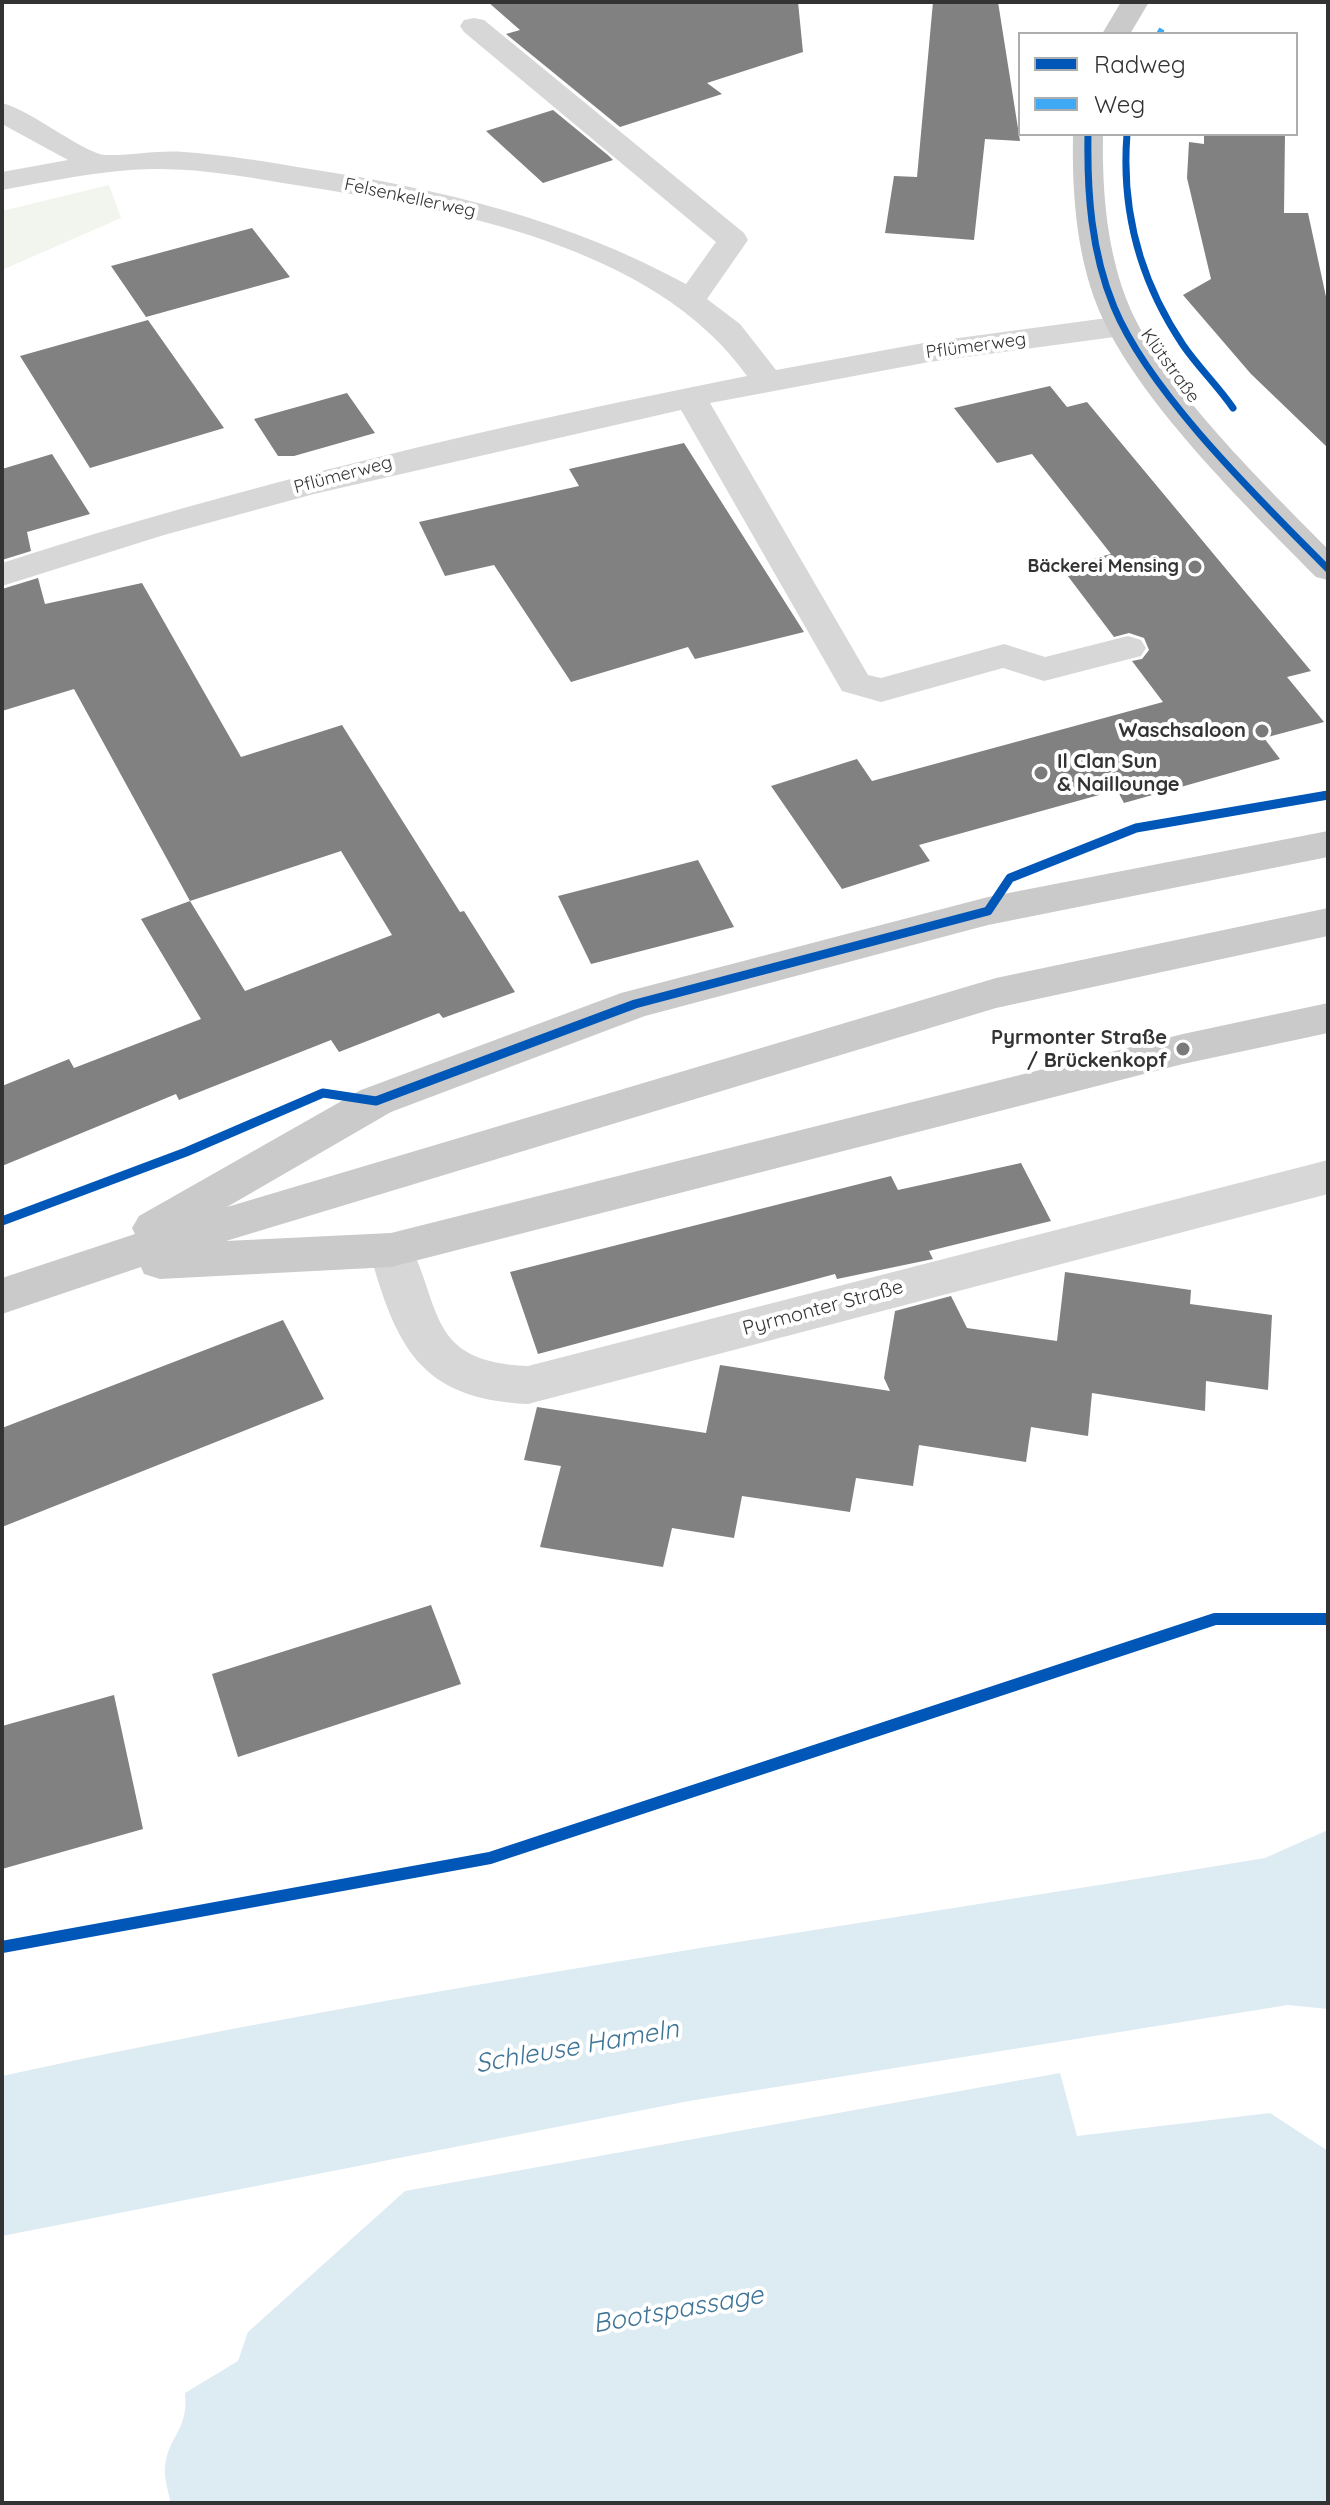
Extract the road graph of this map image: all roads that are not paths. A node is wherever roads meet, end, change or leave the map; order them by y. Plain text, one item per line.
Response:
1 (1128, 3) edge
2 (474, 26) dead end
3 (1117, 32) edge
4 (2, 112) edge
5 (1088, 136) edge
6 (95, 163) junction
7 (2, 181) edge
8 (690, 301) junction
9 (1122, 326) junction
10 (767, 381) junction
11 (690, 397) junction
12 (1328, 569) edge
13 (2, 575) edge
14 (1128, 648) dead end
15 (1328, 844) edge
16 (1328, 922) edge
17 (1328, 1018) edge
18 (1328, 1177) edge
19 (391, 1250) junction
20 (90, 1265) junction
21 (2, 1296) edge

1 - 3 main road
2 - 8 street
4 - 6 street
5 - 9 main road, Klütstraße
6 - 7 street, Felsenkellerweg
6 - 8 street, Felsenkellerweg
8 - 10 street, Felsenkellerweg
9 - 10 street, Pflümerweg
9 - 12 main road, Klütstraße
10 - 11 street, Pflümerweg
11 - 13 street, Pflümerweg
11 - 14 street
15 - 20 main road
16 - 20 main road
17 - 19 main road
18 - 19 street, Pyrmonter Straße
19 - 20 main road
20 - 21 main road

